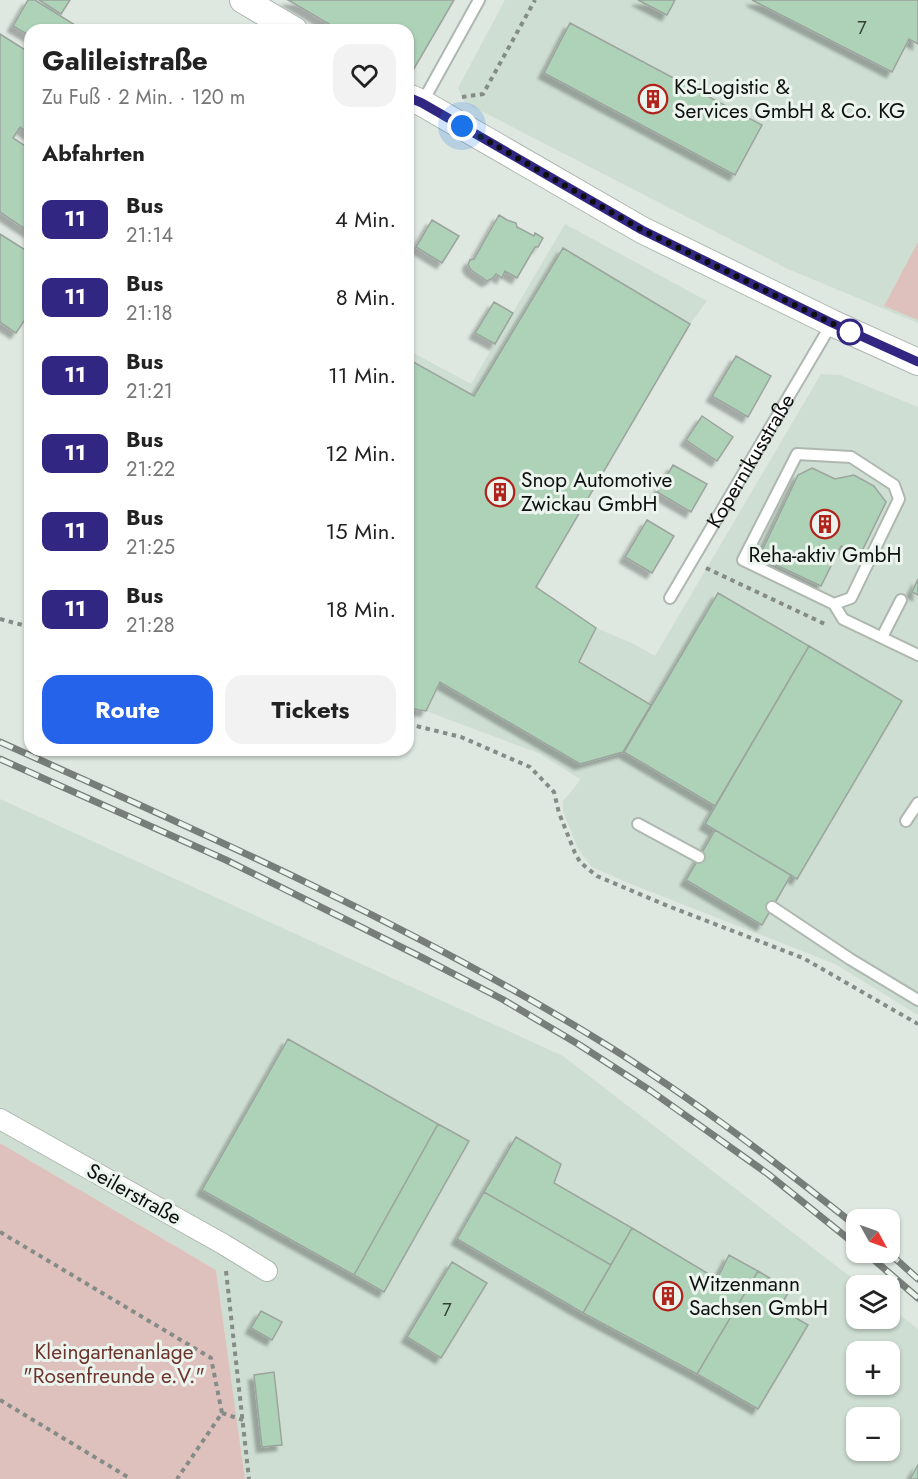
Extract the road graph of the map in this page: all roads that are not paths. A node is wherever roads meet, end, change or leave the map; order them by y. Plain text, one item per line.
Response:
1 (243, 0) edge
2 (479, 0) edge
3 (284, 24) edge
4 (414, 96) edge
5 (414, 100) edge
6 (832, 323) junction
7 (918, 362) edge
8 (670, 598) dead end
9 (902, 600) dead end
10 (834, 604) junction
11 (882, 637) junction
12 (918, 655) edge
13 (918, 802) edge
14 (906, 821) dead end
15 (638, 824) dead end
16 (699, 857) dead end
17 (772, 907) dead end
18 (918, 1000) edge
19 (0, 1119) edge
20 (267, 1271) dead end

1 - 3 street
2 - 4 lane
5 - 6 street
6 - 7 street
6 - 8 lane, Kopernikusstraße
9 - 11 lane
10 - 10 lane
10 - 11 lane
11 - 12 lane
13 - 14 lane
15 - 16 lane
17 - 18 lane
19 - 20 street, Seilerstraße

